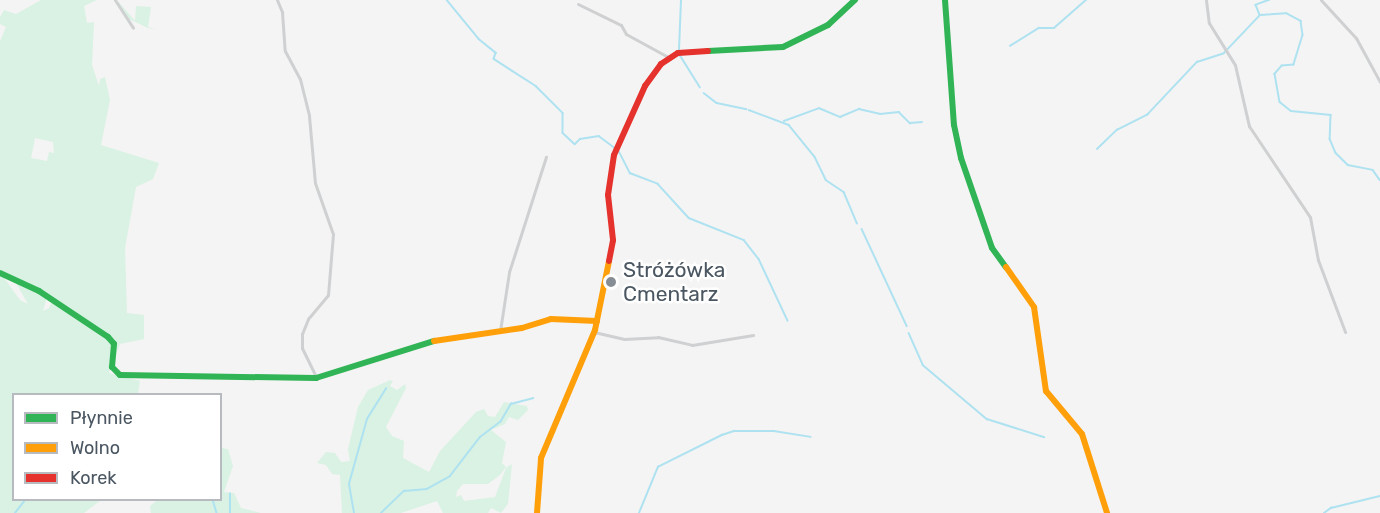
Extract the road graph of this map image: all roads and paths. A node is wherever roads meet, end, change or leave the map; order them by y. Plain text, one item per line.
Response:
1 (115, 0) edge
2 (277, 0) edge
3 (855, 0) edge
4 (945, 0) edge
5 (1206, 0) edge
6 (1321, 0) edge
7 (578, 4) dead end
8 (133, 28) dead end
9 (668, 57) junction
10 (1380, 81) edge
11 (546, 157) dead end
12 (0, 273) edge
13 (597, 321) junction
14 (500, 331) junction
15 (594, 332) junction
16 (1345, 332) dead end
17 (753, 335) dead end
18 (316, 378) junction
19 (537, 513) edge
20 (1107, 513) edge

1 - 8 street
2 - 18 street
3 - 9 street
4 - 20 street
5 - 16 street
6 - 10 street
7 - 9 street
9 - 13 street
11 - 14 street
12 - 18 street
13 - 14 street
13 - 15 street
14 - 18 street
15 - 17 street
15 - 19 street

